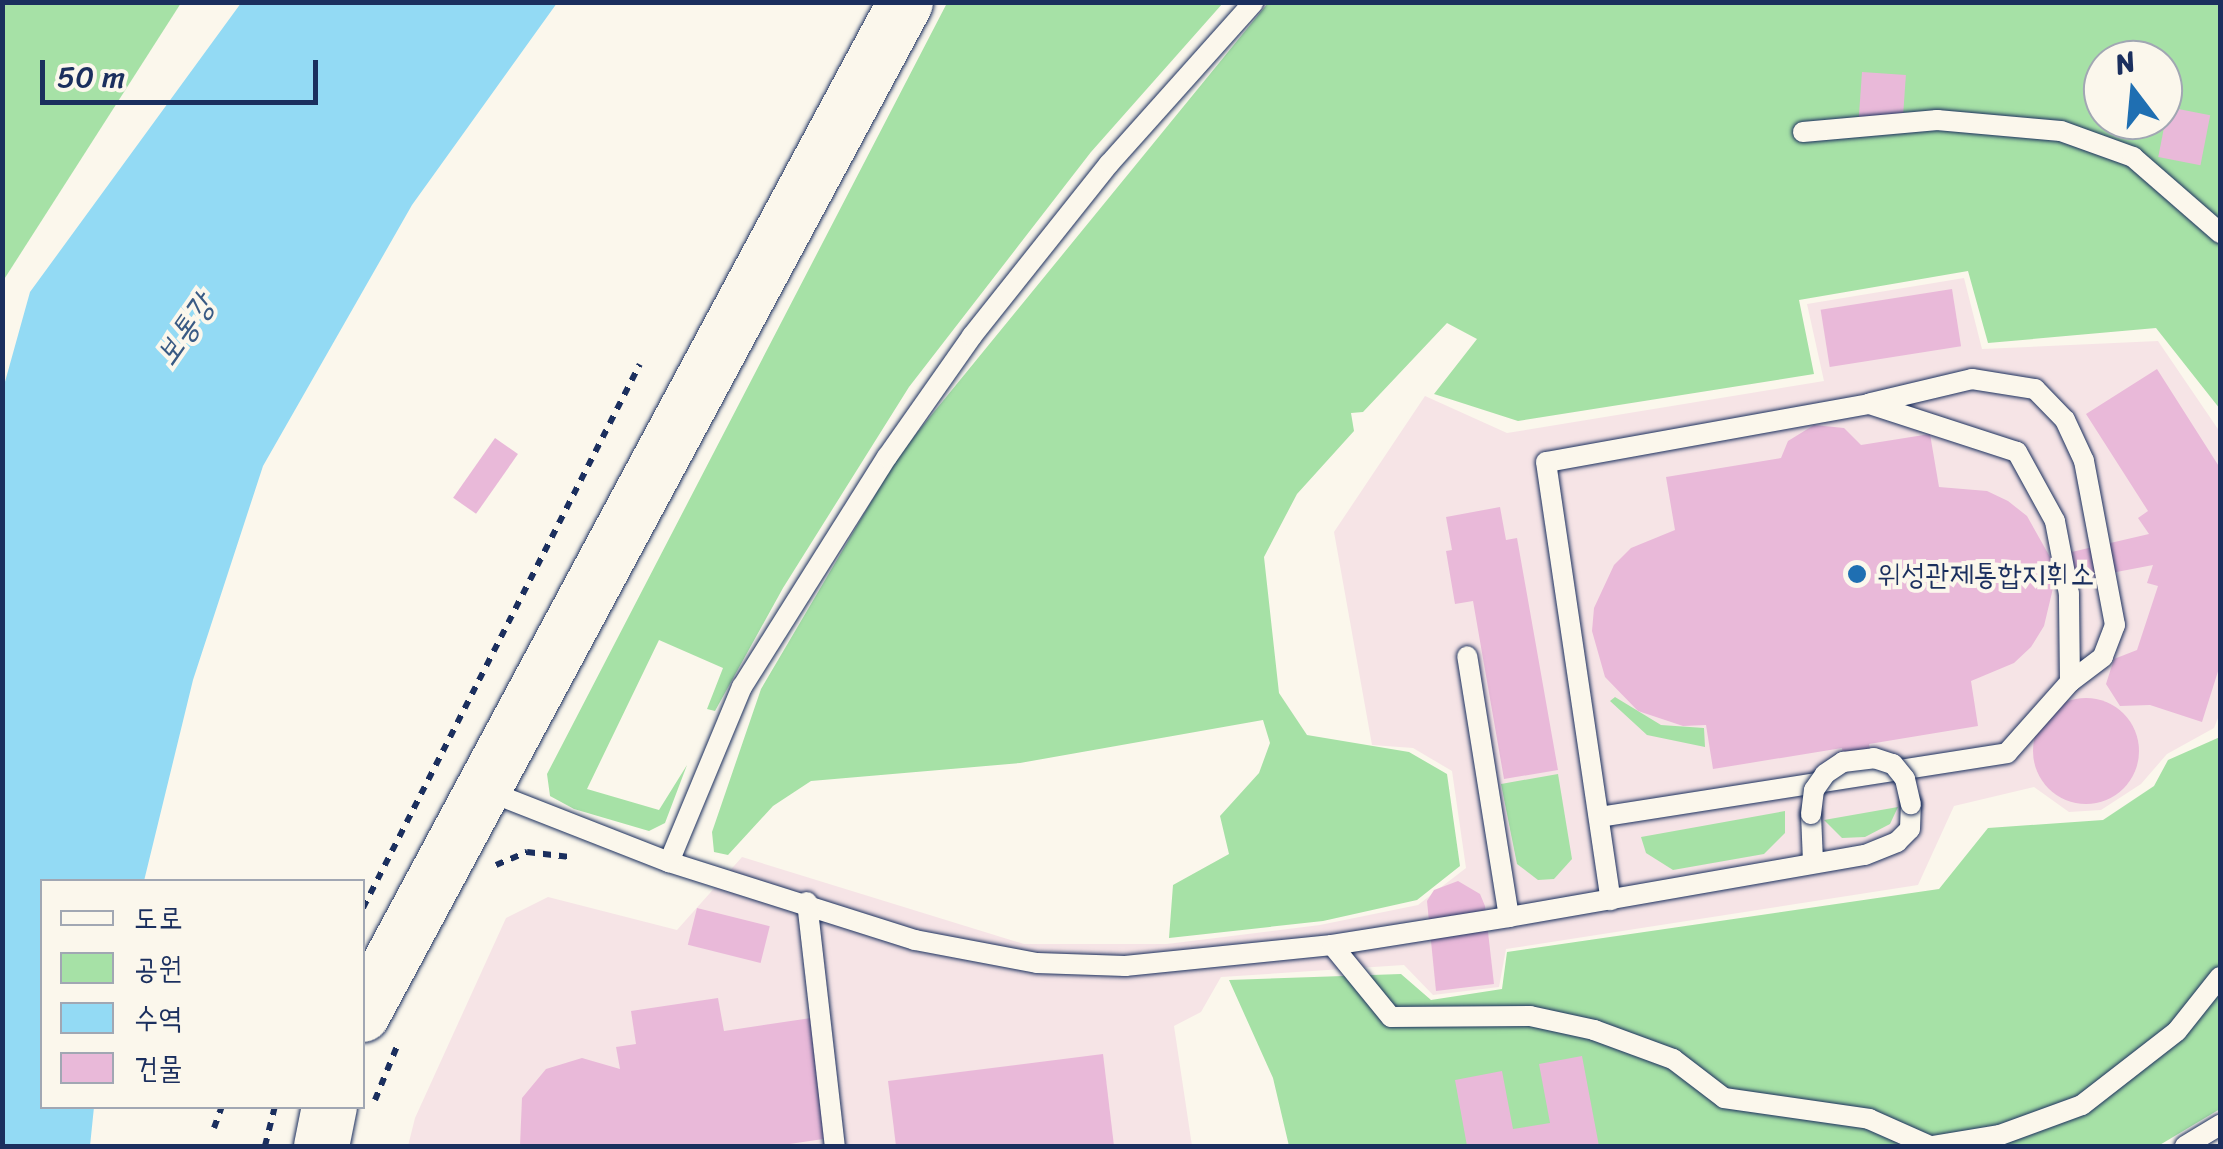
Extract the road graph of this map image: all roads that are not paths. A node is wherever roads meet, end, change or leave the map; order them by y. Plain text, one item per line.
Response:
1 (904, 2) edge
2 (1254, 2) edge
3 (1802, 132) dead end
4 (2220, 233) edge
5 (1869, 404) junction
6 (1467, 656) dead end
7 (2070, 682) junction
8 (485, 790) junction
9 (1599, 817) junction
10 (1813, 861) junction
11 (668, 862) junction
12 (1611, 900) junction
13 (806, 902) junction
14 (1509, 916) junction
15 (1332, 945) junction
16 (2220, 978) edge
17 (384, 1022) edge
18 (350, 1110) edge
19 (2220, 1124) edge
20 (321, 1146) edge
21 (835, 1146) edge
22 (1931, 1146) edge
23 (2185, 1146) edge

1 - 8 main road
2 - 11 lane
3 - 4 lane
5 - 7 lane
5 - 7 lane
5 - 9 lane
6 - 14 lane
7 - 9 lane
8 - 11 lane
8 - 17 main road
9 - 12 lane
10 - 10 lane, bridge
10 - 12 lane
11 - 13 lane
12 - 14 lane
13 - 15 lane
13 - 21 lane
14 - 15 lane
15 - 22 lane
16 - 22 lane
18 - 20 main road
19 - 23 lane

